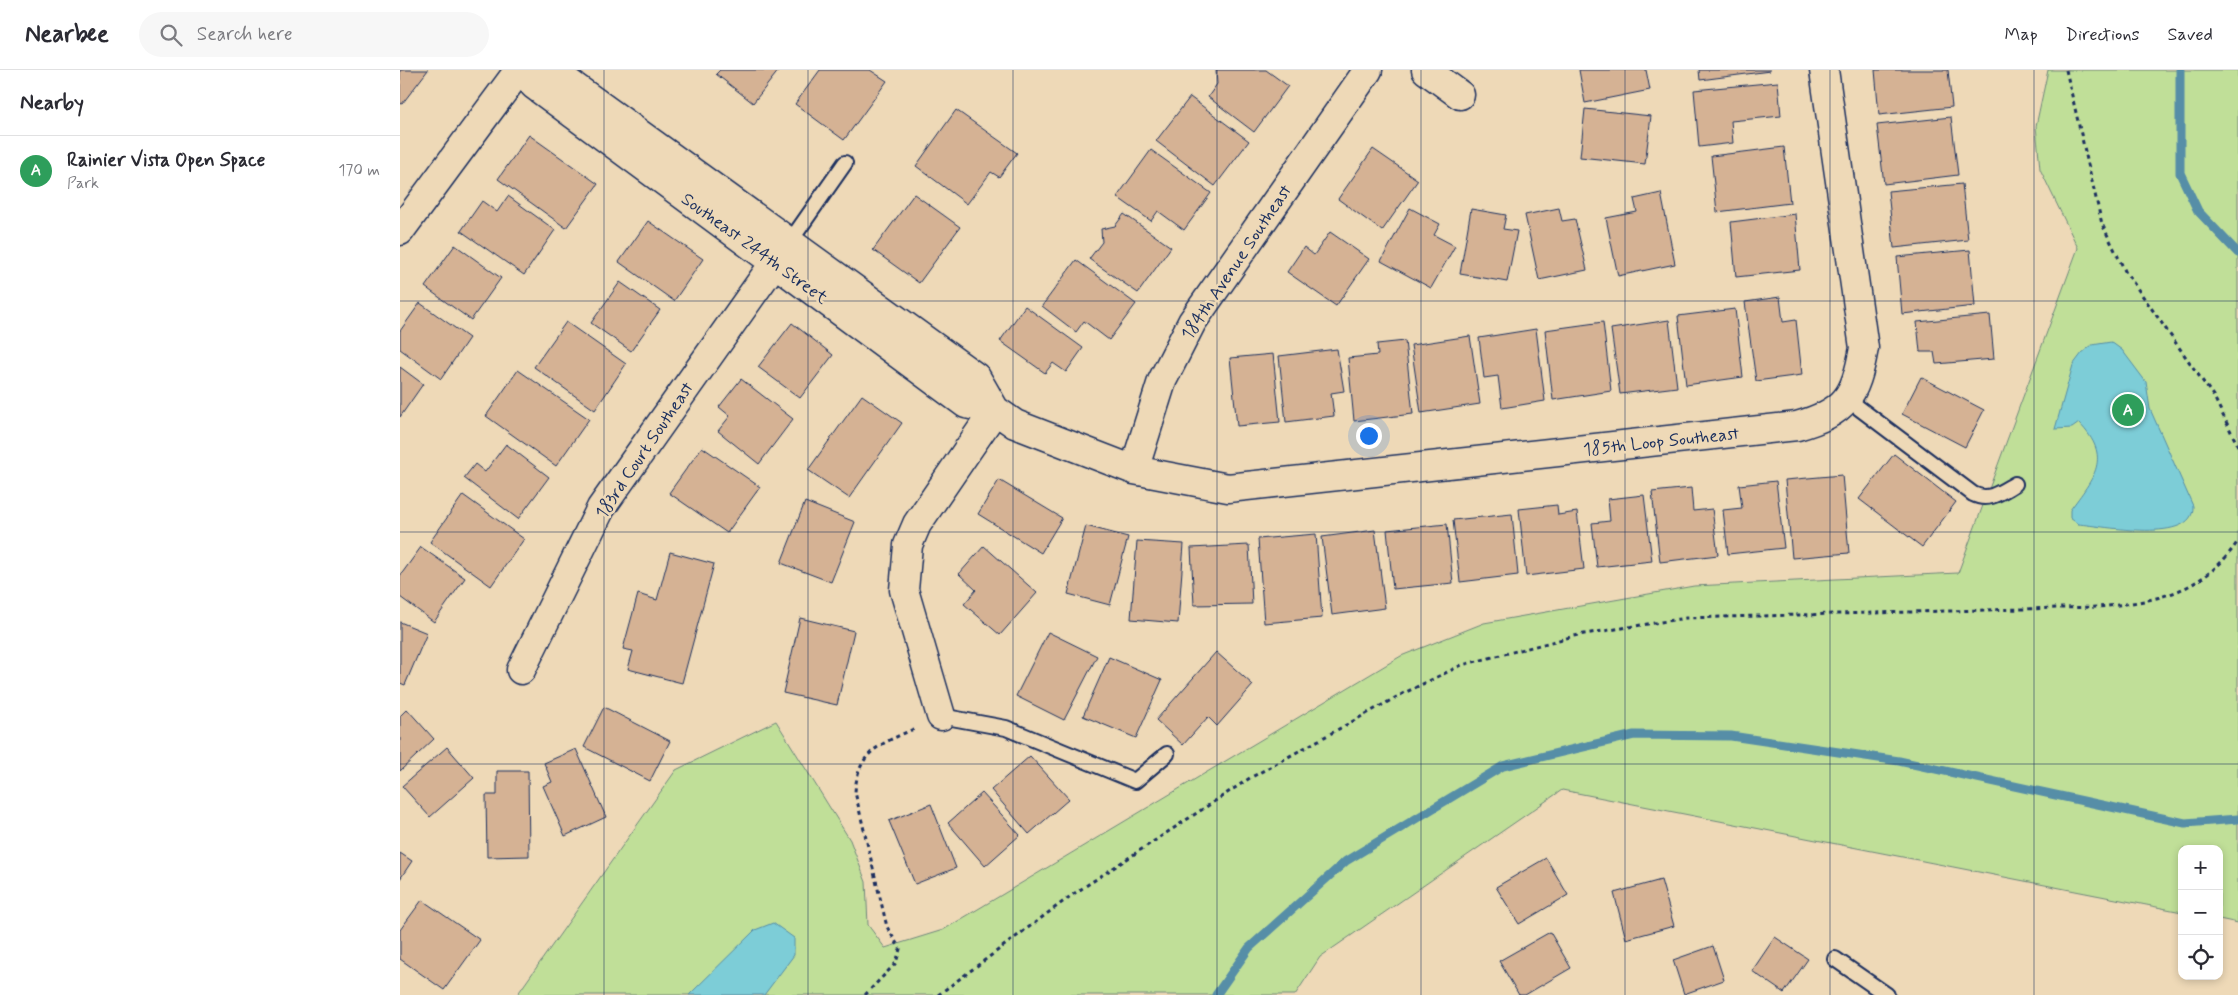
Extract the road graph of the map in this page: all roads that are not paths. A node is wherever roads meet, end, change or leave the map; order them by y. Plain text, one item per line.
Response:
1 (519, 70) edge
2 (526, 70) edge
3 (551, 70) edge
4 (1368, 70) edge
5 (1426, 70) edge
6 (1824, 70) edge
7 (1460, 95) dead end
8 (845, 163) dead end
9 (400, 231) edge
10 (782, 253) junction
11 (1847, 399) junction
12 (995, 410) junction
13 (1134, 470) junction
14 (2015, 484) dead end
15 (521, 670) dead end
16 (941, 716) joint
17 (1167, 754) dead end
18 (1835, 959) dead end
19 (1887, 995) edge

1 - 9 street
2 - 10 street, Southeast 244th Street
3 - 10 street, Southeast 244th Street
4 - 13 street, 184th Avenue Southeast
5 - 7 street
6 - 11 street, 185th Loop Southeast
8 - 10 lane
10 - 12 street, Southeast 244th Street
10 - 15 street, 183rd Court Southeast
11 - 13 street, 185th Loop Southeast
11 - 14 lane
12 - 13 street, Southeast 244th Street
12 - 16 street
16 - 17 lane
18 - 19 lane

